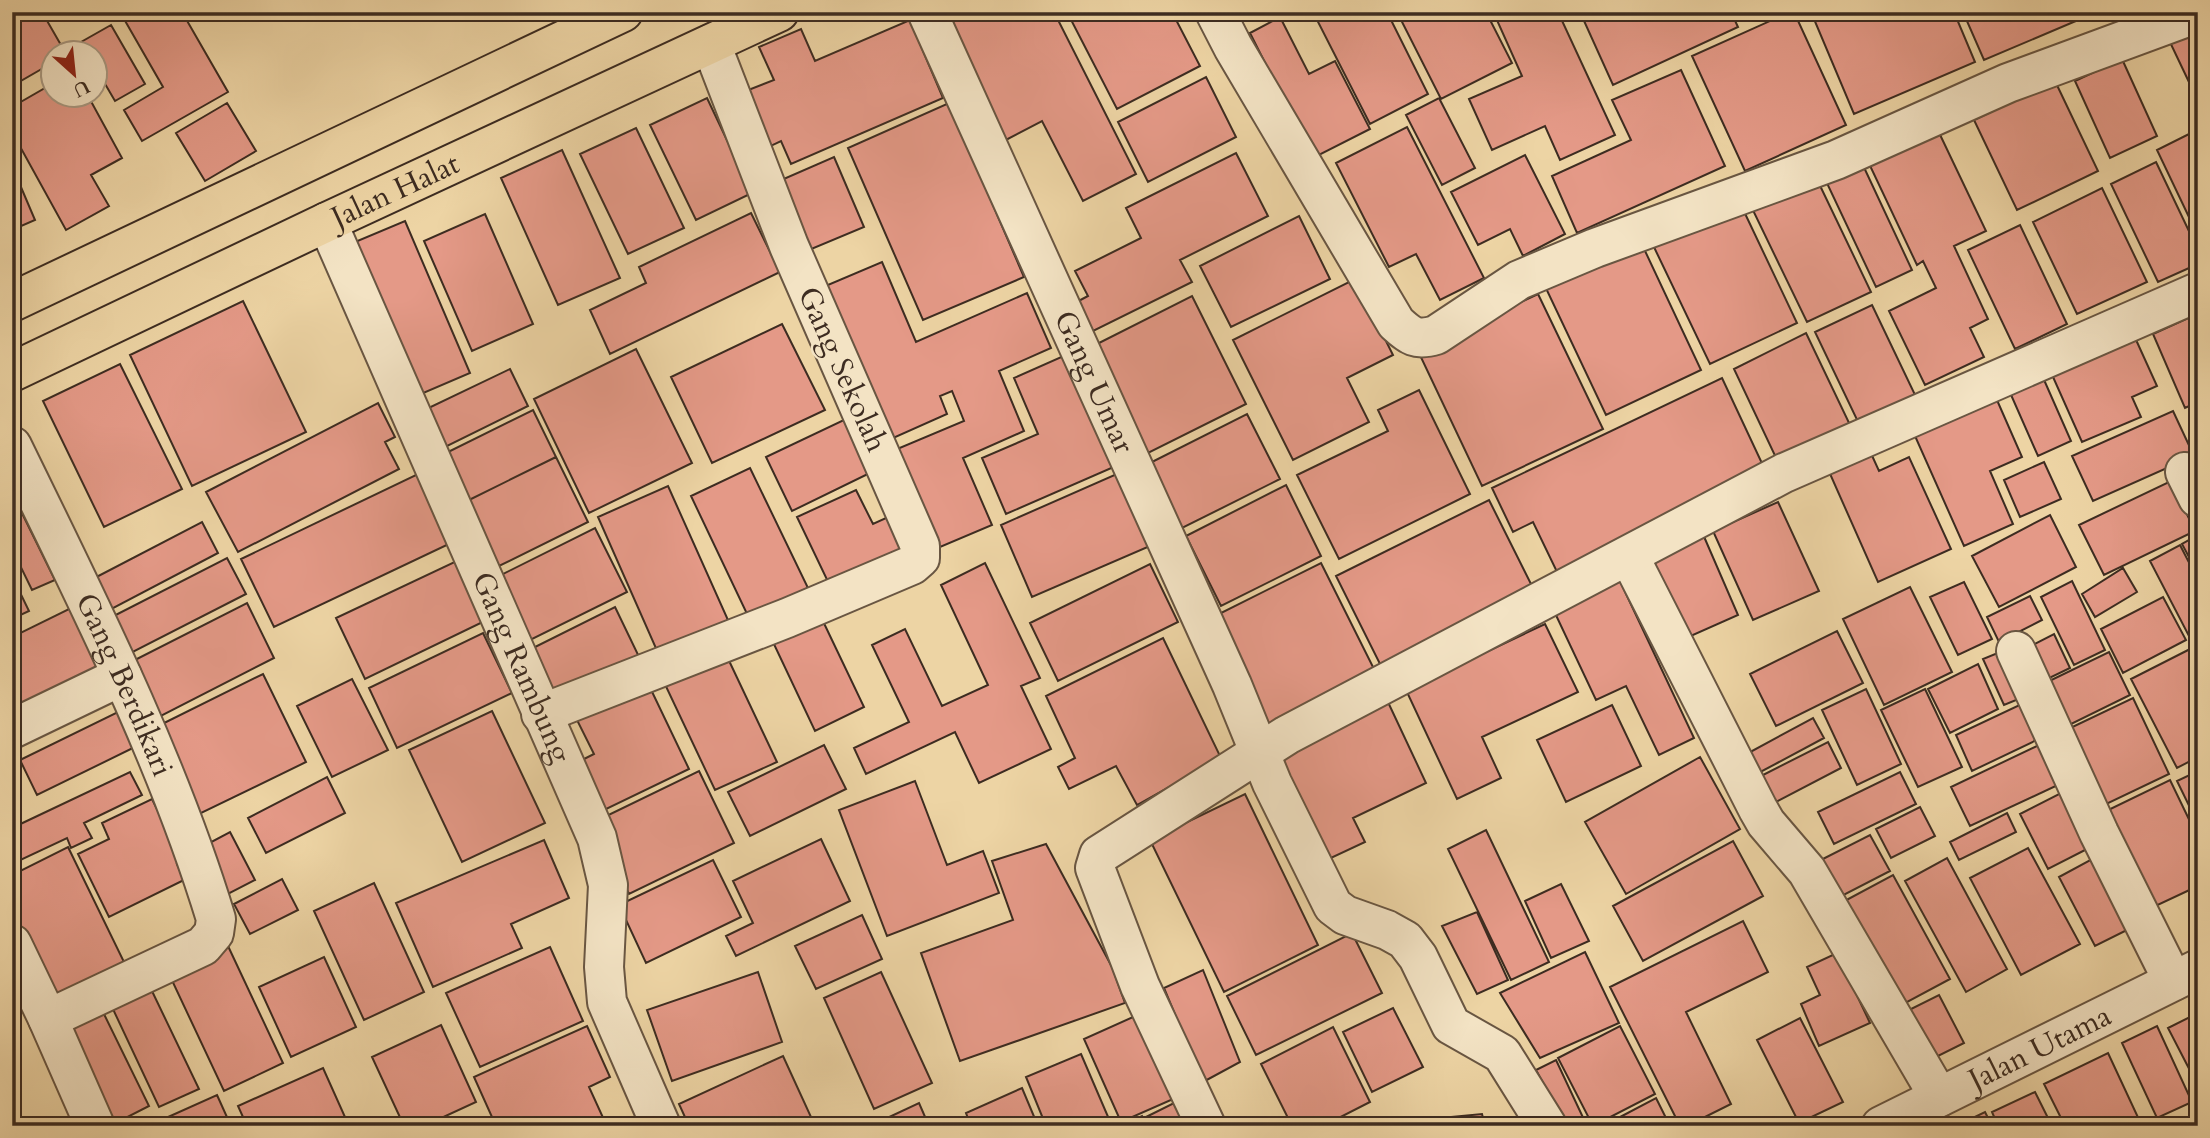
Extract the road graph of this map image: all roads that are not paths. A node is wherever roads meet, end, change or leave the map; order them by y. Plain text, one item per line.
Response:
1 (623, 12) edge
2 (779, 12) edge
3 (927, 12) edge
4 (1215, 12) edge
5 (2198, 13) edge
6 (711, 44) junction
7 (327, 222) junction
8 (2198, 292) edge
9 (12, 302) edge
10 (12, 372) edge
11 (12, 446) edge
12 (1629, 556) junction
13 (2016, 651) dead end
14 (122, 676) junction
15 (541, 714) junction
16 (12, 729) edge
17 (1260, 750) junction
18 (12, 944) edge
19 (2185, 975) edge
20 (48, 1019) junction
21 (1939, 1097) junction
22 (95, 1126) edge
23 (661, 1126) edge
24 (1206, 1126) edge
25 (1546, 1126) edge
26 (1881, 1126) edge

1 - 9 main road
2 - 6 main road, Jalan Halat
3 - 17 street, Gang Umar
4 - 5 street
6 - 7 main road, Jalan Halat
6 - 15 street, Gang Sekolah
7 - 10 main road, Jalan Halat
7 - 15 street, Gang Rambung
8 - 12 street
11 - 14 street, Gang Berdikari
12 - 17 street
12 - 21 street
13 - 19 street
14 - 16 street
14 - 20 street, Gang Berdikari
15 - 23 street, Gang Rambung
17 - 24 street
17 - 25 street, Gang Umar
18 - 20 street
19 - 21 street, Jalan Utama
20 - 22 street
21 - 26 street, Jalan Utama

